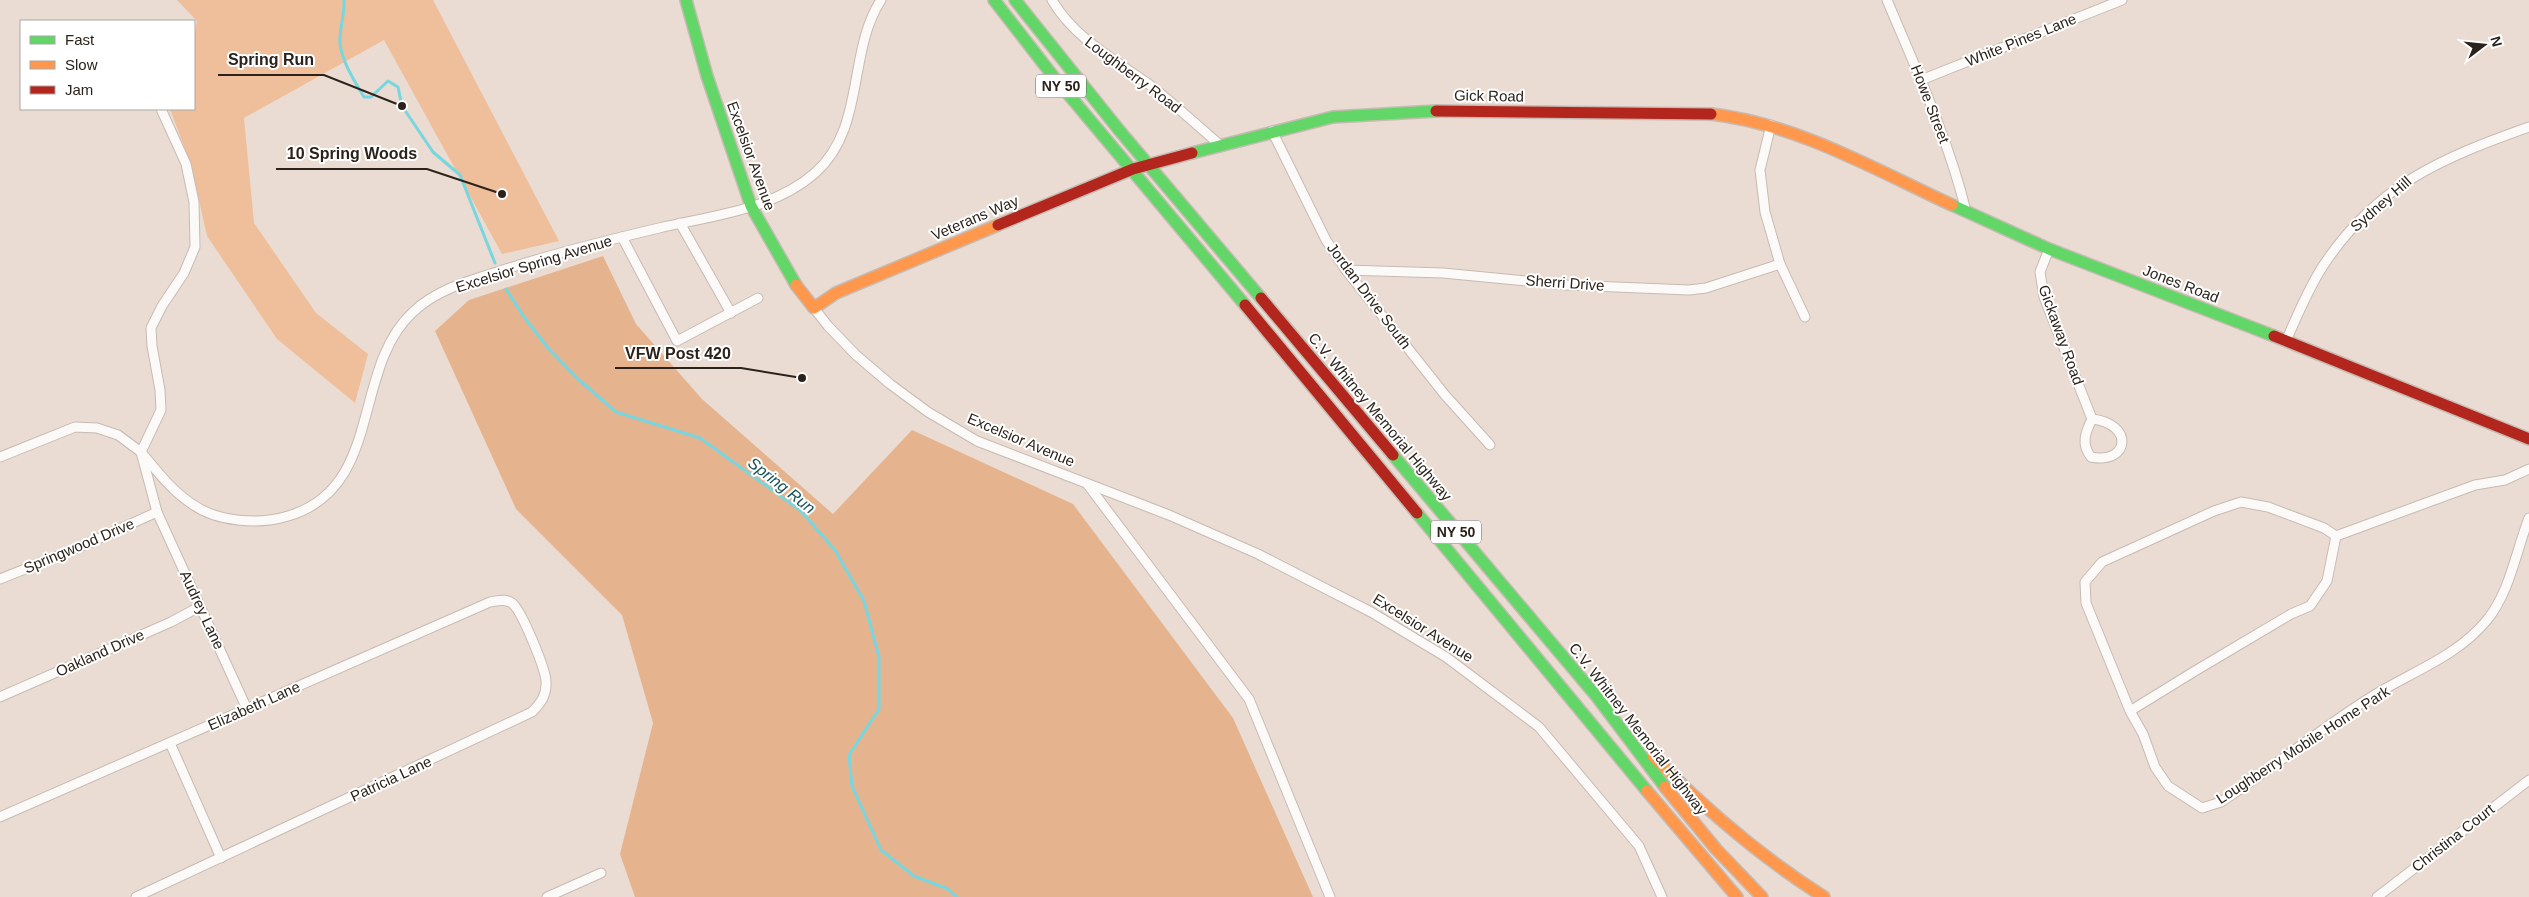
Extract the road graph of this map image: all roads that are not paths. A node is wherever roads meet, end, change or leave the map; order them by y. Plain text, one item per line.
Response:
1 (686, 0) edge
2 (881, 0) edge
3 (994, 0) edge
4 (1014, 0) edge
5 (1052, 0) edge
6 (1887, 0) edge
7 (2122, 0) edge
8 (1921, 80) junction
9 (161, 110) edge
10 (1771, 125) junction
11 (2529, 128) edge
12 (1272, 131) junction
13 (1220, 145) junction
14 (1827, 146) joint
15 (1152, 166) junction
16 (1133, 169) junction
17 (751, 206) junction
18 (1966, 211) junction
19 (680, 223) junction
20 (622, 237) junction
21 (2049, 250) junction
22 (1780, 264) junction
23 (1346, 270) junction
24 (758, 298) dead end
25 (814, 308) junction
26 (731, 313) junction
27 (1805, 317) dead end
28 (2286, 341) junction
29 (2092, 419) junction
30 (2529, 438) edge
31 (1490, 445) dead end
32 (140, 452) junction
33 (0, 457) edge
34 (2529, 469) edge
35 (1088, 485) junction
36 (157, 512) junction
37 (2529, 518) edge
38 (2336, 536) junction
39 (0, 579) edge
40 (509, 601) joint
41 (199, 607) junction
42 (0, 697) edge
43 (1597, 697) junction
44 (247, 709) junction
45 (2130, 711) junction
46 (170, 743) junction
47 (2529, 780) edge
48 (0, 817) edge
49 (221, 858) junction
50 (601, 873) dead end
51 (136, 897) edge
52 (547, 897) edge
53 (1330, 897) edge
54 (1662, 897) edge
55 (1737, 897) edge
56 (1762, 897) edge
57 (1824, 897) edge
58 (2377, 897) edge

1 - 17 main road, Excelsior Avenue
2 - 17 street, Excelsior Spring Avenue
3 - 16 main road, C.V. Whitney Memorial Highway / NY 50
4 - 15 main road, C.V. Whitney Memorial Highway / NY 50
5 - 13 street, Loughberry Road
6 - 8 street, Howe Street
7 - 8 street, White Pines Lane
8 - 18 street, Howe Street
9 - 32 street
10 - 12 main road, Gick Road
10 - 14 main road, Gick Road
10 - 22 street
11 - 28 street, Sydney Hill
12 - 13 main road, Gick Road
12 - 23 street, Jordan Drive South
13 - 15 main road, Gick Road
14 - 18 main road, Jones Road
15 - 16 main road, Veterans Way
15 - 43 main road, C.V. Whitney Memorial Highway / NY 50
16 - 25 main road, Veterans Way
16 - 55 main road, C.V. Whitney Memorial Highway / NY 50
17 - 19 street, Excelsior Spring Avenue
17 - 25 main road, Excelsior Avenue
18 - 21 main road, Jones Road
19 - 20 street, Excelsior Spring Avenue
19 - 26 street
20 - 26 street
20 - 32 street, Excelsior Spring Avenue
21 - 28 main road, Jones Road
21 - 29 street, Gickaway Road
22 - 23 street, Sherri Drive
22 - 27 street
23 - 31 street, Jordan Drive South
24 - 26 street
25 - 35 street, Excelsior Avenue
28 - 30 main road, Jones Road
29 - 29 street
32 - 33 street, Excelsior Spring Avenue
32 - 36 street
34 - 38 street
35 - 53 street
35 - 54 street, Excelsior Avenue
36 - 39 street, Springwood Drive
36 - 41 street, Audrey Lane
37 - 45 street, Loughberry Mobile Home Park
38 - 45 street
38 - 45 street, Loughberry Mobile Home Park
40 - 44 street, Elizabeth Lane
40 - 49 street, Patricia Lane
41 - 42 street, Oakland Drive
41 - 44 street, Audrey Lane
43 - 56 main road, C.V. Whitney Memorial Highway / NY 50
43 - 57 main road
44 - 46 street, Elizabeth Lane
46 - 48 street, Elizabeth Lane
46 - 49 street
47 - 58 street, Christina Court
49 - 51 street, Patricia Lane
50 - 52 street

